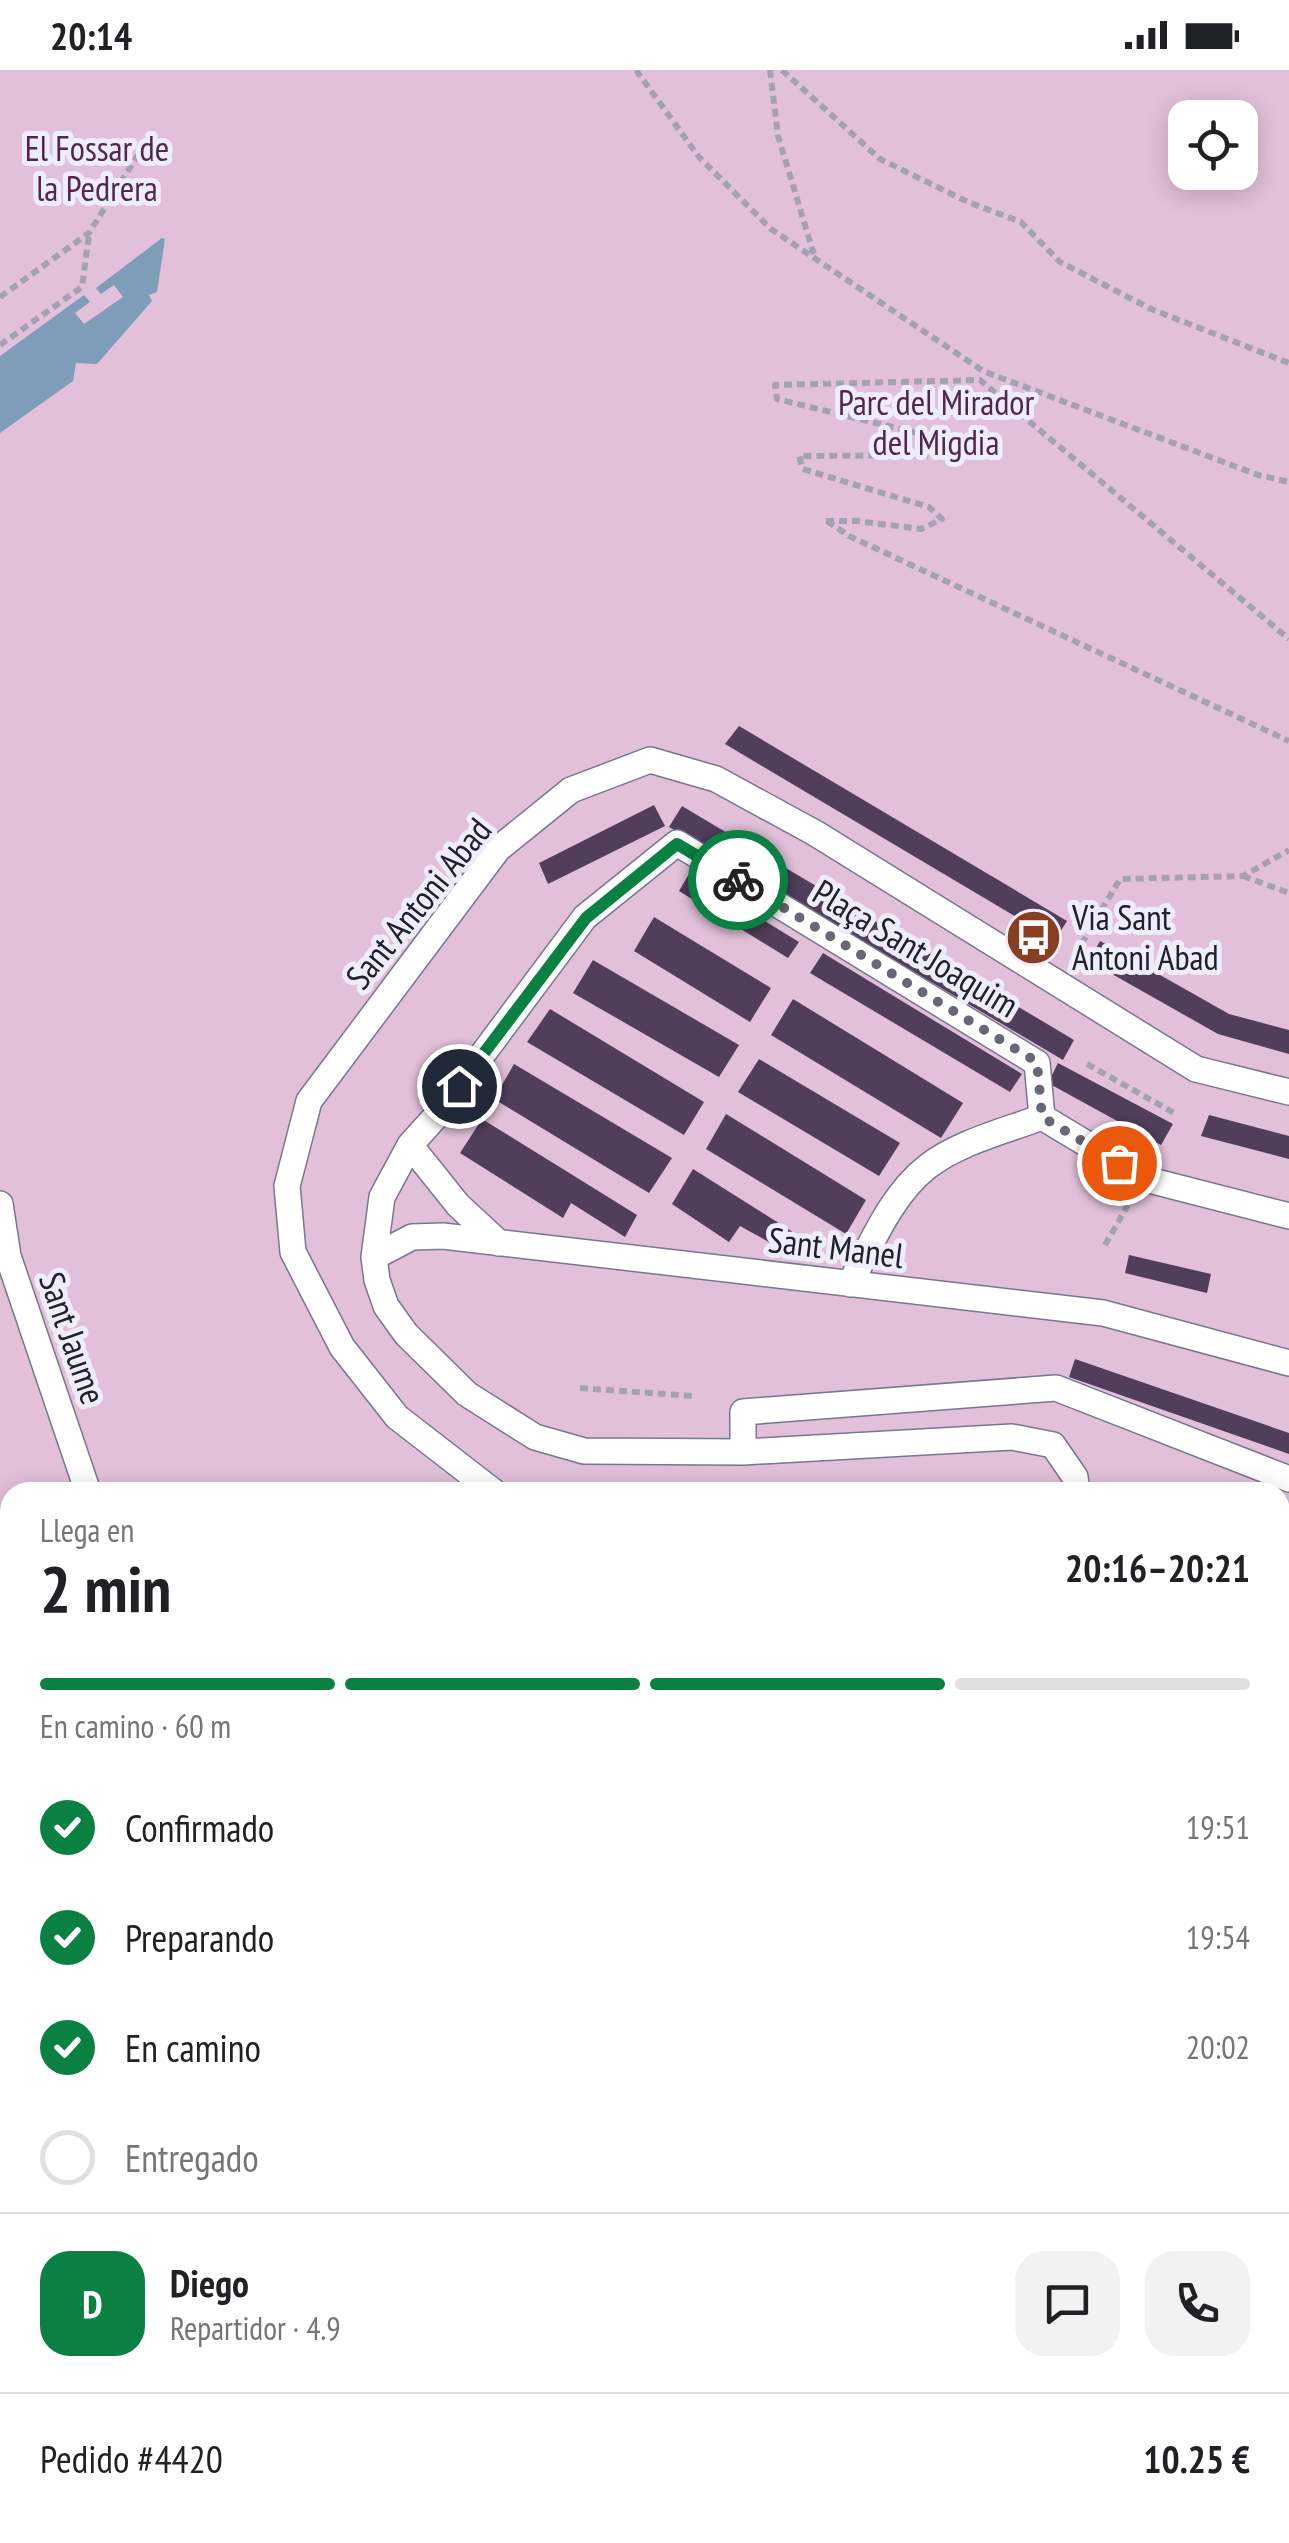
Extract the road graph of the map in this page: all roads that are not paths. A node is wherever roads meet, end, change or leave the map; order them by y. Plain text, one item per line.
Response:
1 (1289, 1092) edge
2 (1042, 1117) junction
3 (410, 1145) junction
4 (0, 1204) edge
5 (1289, 1216) edge
6 (499, 1244) junction
7 (374, 1256) junction
8 (850, 1284) junction
9 (1289, 1364) edge
10 (742, 1452) junction
11 (1289, 1480) edge
12 (85, 1482) edge
13 (481, 1482) edge
14 (1076, 1482) edge

1 - 13 lane, Sant Antoni Abad
2 - 3 lane, Plaça Sant Joaquim
2 - 5 lane
2 - 8 lane
3 - 6 lane
3 - 7 lane, Plaça Sant Joaquim
4 - 12 lane, Sant Jaume
6 - 7 lane, Sant Manel
6 - 8 lane, Sant Manel
7 - 10 lane
8 - 9 lane, Sant Manel
10 - 11 lane
10 - 14 lane

